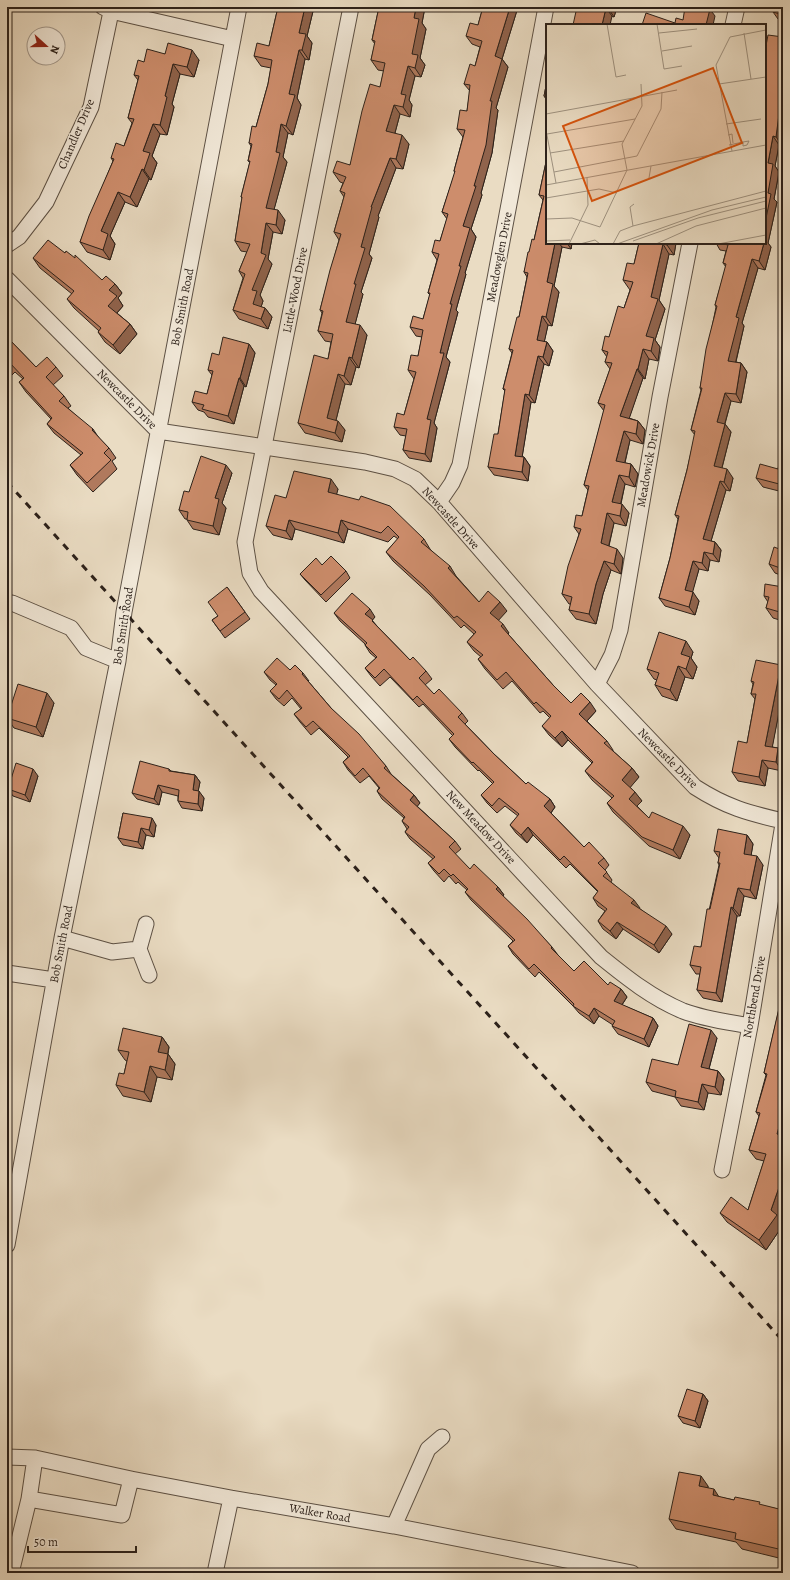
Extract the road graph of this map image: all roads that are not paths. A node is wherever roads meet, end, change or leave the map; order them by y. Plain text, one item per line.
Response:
1 (239, 7) edge
2 (351, 7) edge
3 (546, 7) edge
4 (737, 7) edge
5 (109, 8) edge
6 (733, 24) edge
7 (233, 39) junction
8 (690, 244) edge
9 (7, 246) edge
10 (7, 278) edge
11 (158, 431) junction
12 (264, 446) junction
13 (439, 502) junction
14 (250, 573) joint
15 (12, 603) dead end
16 (118, 661) junction
17 (597, 684) junction
18 (783, 820) edge
19 (783, 824) edge
20 (146, 924) dead end
21 (62, 938) junction
22 (139, 949) junction
23 (7, 973) edge
24 (149, 975) dead end
25 (54, 980) junction
26 (750, 1026) junction
27 (722, 1170) dead end
28 (7, 1245) edge
29 (442, 1437) dead end
30 (7, 1457) edge
31 (35, 1458) junction
32 (131, 1479) junction
33 (231, 1498) junction
34 (29, 1499) junction
35 (394, 1526) junction
36 (626, 1572) edge
37 (11, 1573) edge
38 (216, 1573) edge

1 - 7 street, Bob Smith Road
2 - 12 street, Little-Wood Drive
3 - 13 street, Meadowglen Drive
4 - 6 street
5 - 7 street
5 - 9 street, Chandler Drive
7 - 11 street, Bob Smith Road
8 - 17 street, Meadowick Drive
10 - 11 street, Newcastle Drive
11 - 12 street, Newcastle Drive
11 - 16 street, Bob Smith Road
12 - 13 street, Newcastle Drive
12 - 14 street, Little-Wood Drive
13 - 17 street, Newcastle Drive
14 - 26 street, New Meadow Drive
15 - 16 street
16 - 21 street, Bob Smith Road
17 - 18 street, Newcastle Drive
19 - 26 street, Northbend Drive
20 - 22 street
21 - 22 street
21 - 25 street, Bob Smith Road
22 - 24 street
23 - 25 street
25 - 28 street, Bob Smith Road
26 - 27 street, Northbend Drive
29 - 35 street
30 - 31 street, Walker Road
31 - 32 street, Walker Road
31 - 34 street
32 - 33 street, Walker Road
32 - 34 street
33 - 35 street, Walker Road
33 - 38 street
34 - 37 street
35 - 36 street, Walker Road

